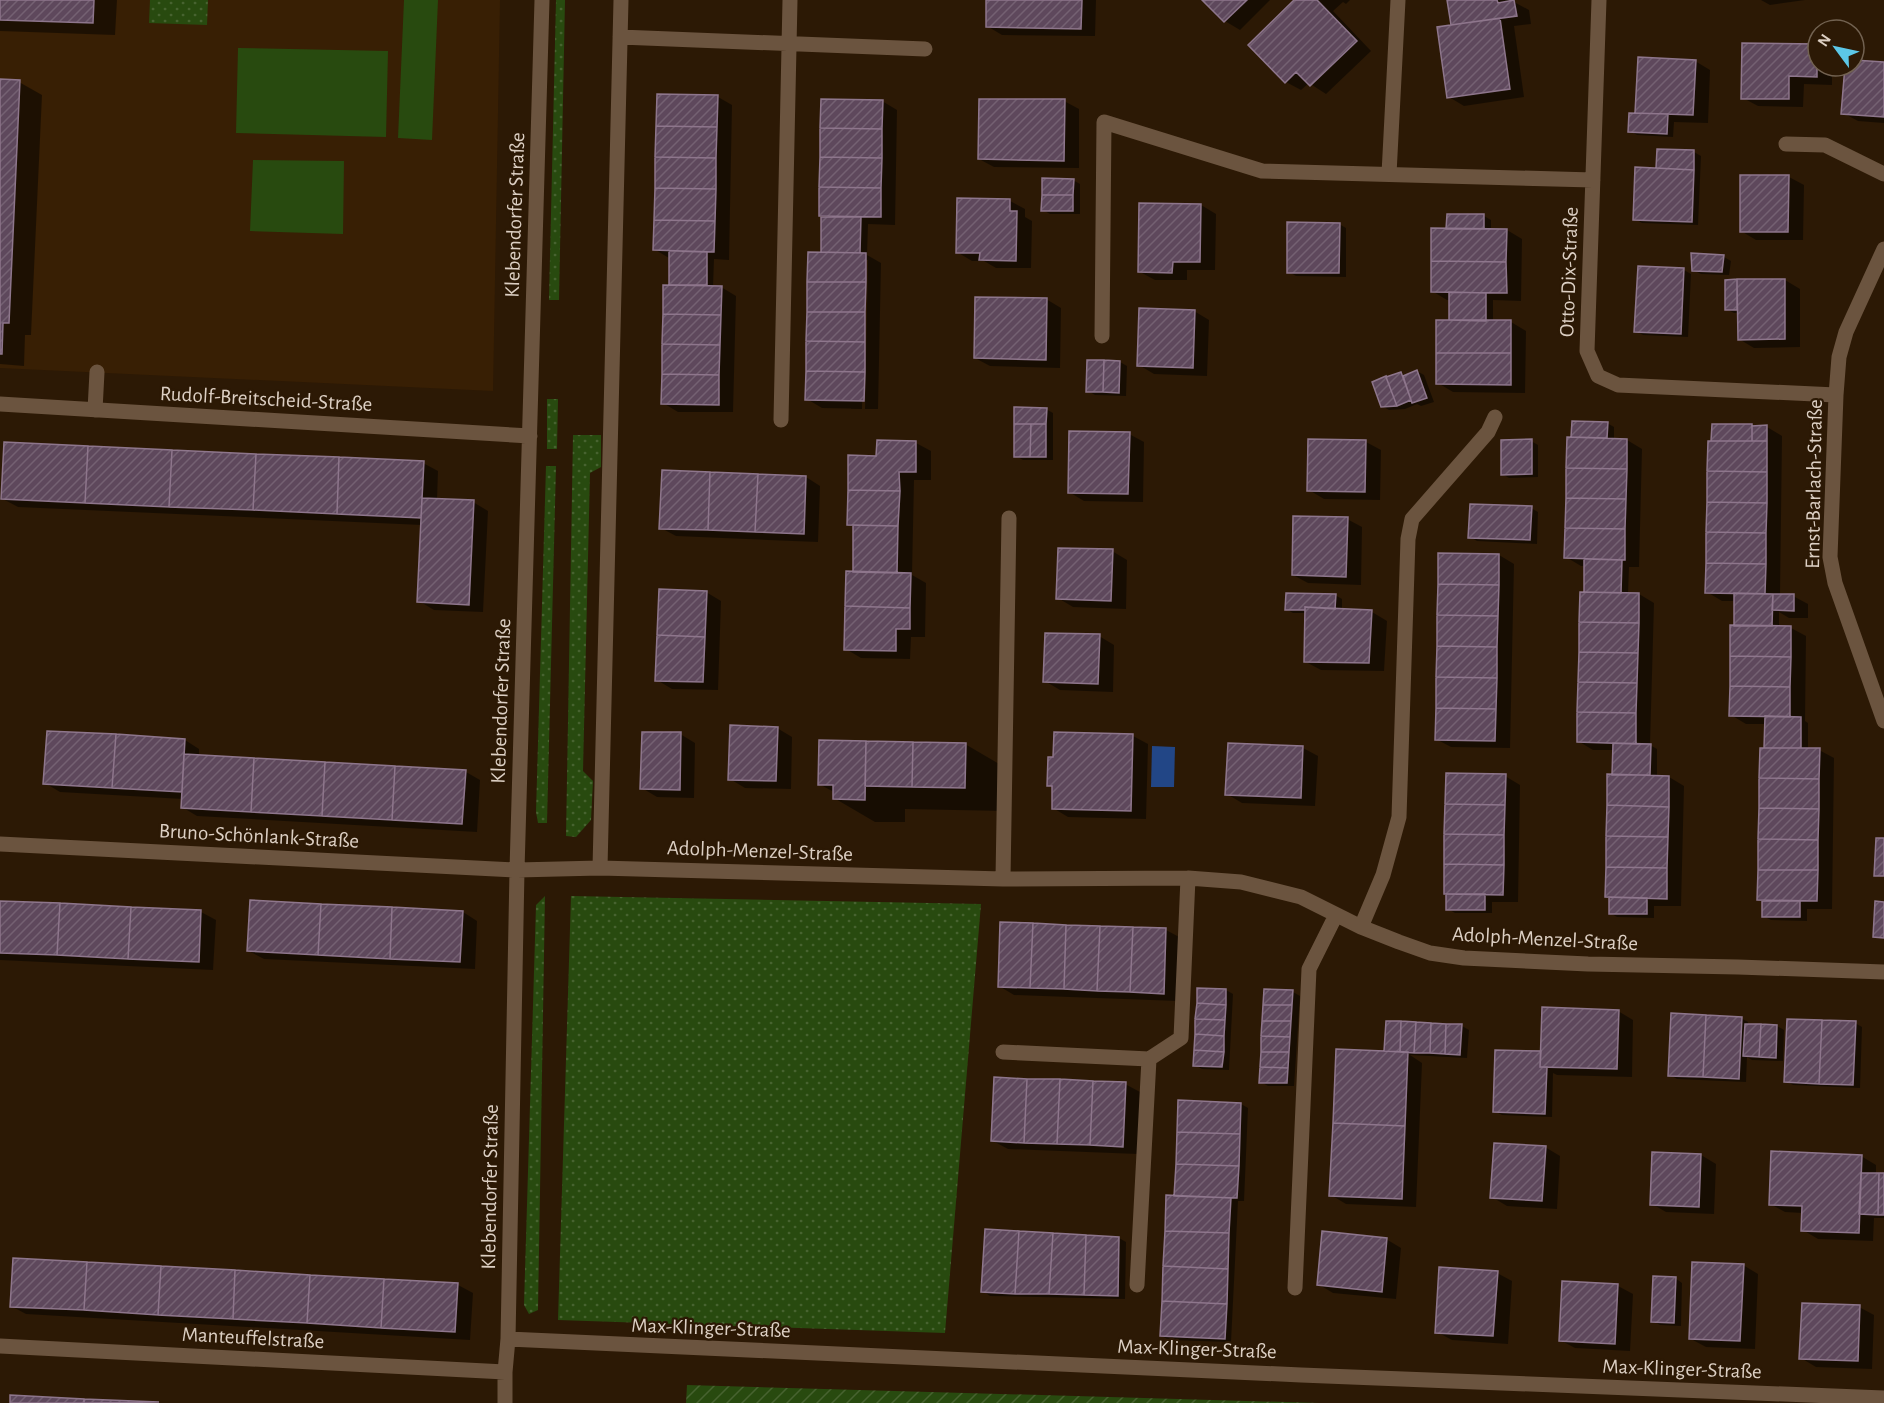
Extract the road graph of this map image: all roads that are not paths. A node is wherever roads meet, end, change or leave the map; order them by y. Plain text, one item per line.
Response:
1 (542, 0) edge
2 (621, 0) edge
3 (790, 0) edge
4 (1398, 0) edge
5 (1599, 0) edge
6 (620, 37) junction
7 (788, 44) junction
8 (925, 49) dead end
9 (1786, 144) dead end
10 (1389, 174) junction
11 (1884, 174) edge
12 (1593, 180) junction
13 (1884, 249) edge
14 (1102, 336) dead end
15 (97, 372) dead end
16 (1836, 395) junction
17 (0, 404) edge
18 (95, 410) junction
19 (1495, 417) dead end
20 (781, 420) dead end
21 (530, 436) junction
22 (1009, 518) dead end
23 (1884, 721) edge
24 (0, 844) edge
25 (600, 867) junction
26 (516, 870) junction
27 (1188, 878) junction
28 (1003, 879) junction
29 (1336, 915) junction
30 (1361, 927) junction
31 (1884, 972) edge
32 (1004, 1052) dead end
33 (1149, 1059) junction
34 (1137, 1285) dead end
35 (1295, 1288) dead end
36 (508, 1340) junction
37 (0, 1347) edge
38 (504, 1371) junction
39 (1884, 1398) edge
40 (505, 1403) edge

1 - 21 street, Klebendorfer Straße
2 - 6 street
3 - 7 street
4 - 10 street
5 - 12 street, Otto-Dix-Straße
6 - 7 street
6 - 25 street
7 - 8 street
7 - 20 street
9 - 11 street
10 - 12 street
10 - 14 street
12 - 16 street, Otto-Dix-Straße
13 - 16 street, Ernst-Barlach-Straße
15 - 18 street
16 - 23 street, Ernst-Barlach-Straße
17 - 18 street, Rudolf-Breitscheid-Straße
18 - 21 street, Rudolf-Breitscheid-Straße
19 - 30 street
21 - 26 street, Klebendorfer Straße
22 - 28 street
24 - 26 street, Bruno-Schönlank-Straße
25 - 26 street, Adolph-Menzel-Straße
25 - 28 street, Adolph-Menzel-Straße
26 - 36 street, Klebendorfer Straße
27 - 28 street, Adolph-Menzel-Straße
27 - 29 street, Adolph-Menzel-Straße
27 - 33 street
29 - 30 street, Adolph-Menzel-Straße
29 - 35 street
30 - 31 street, Adolph-Menzel-Straße
32 - 33 street
33 - 34 street
36 - 38 street, Klebendorfer Straße
36 - 39 street, Max-Klinger-Straße
37 - 38 street, Manteuffelstraße
38 - 40 street, Klebendorfer Straße

